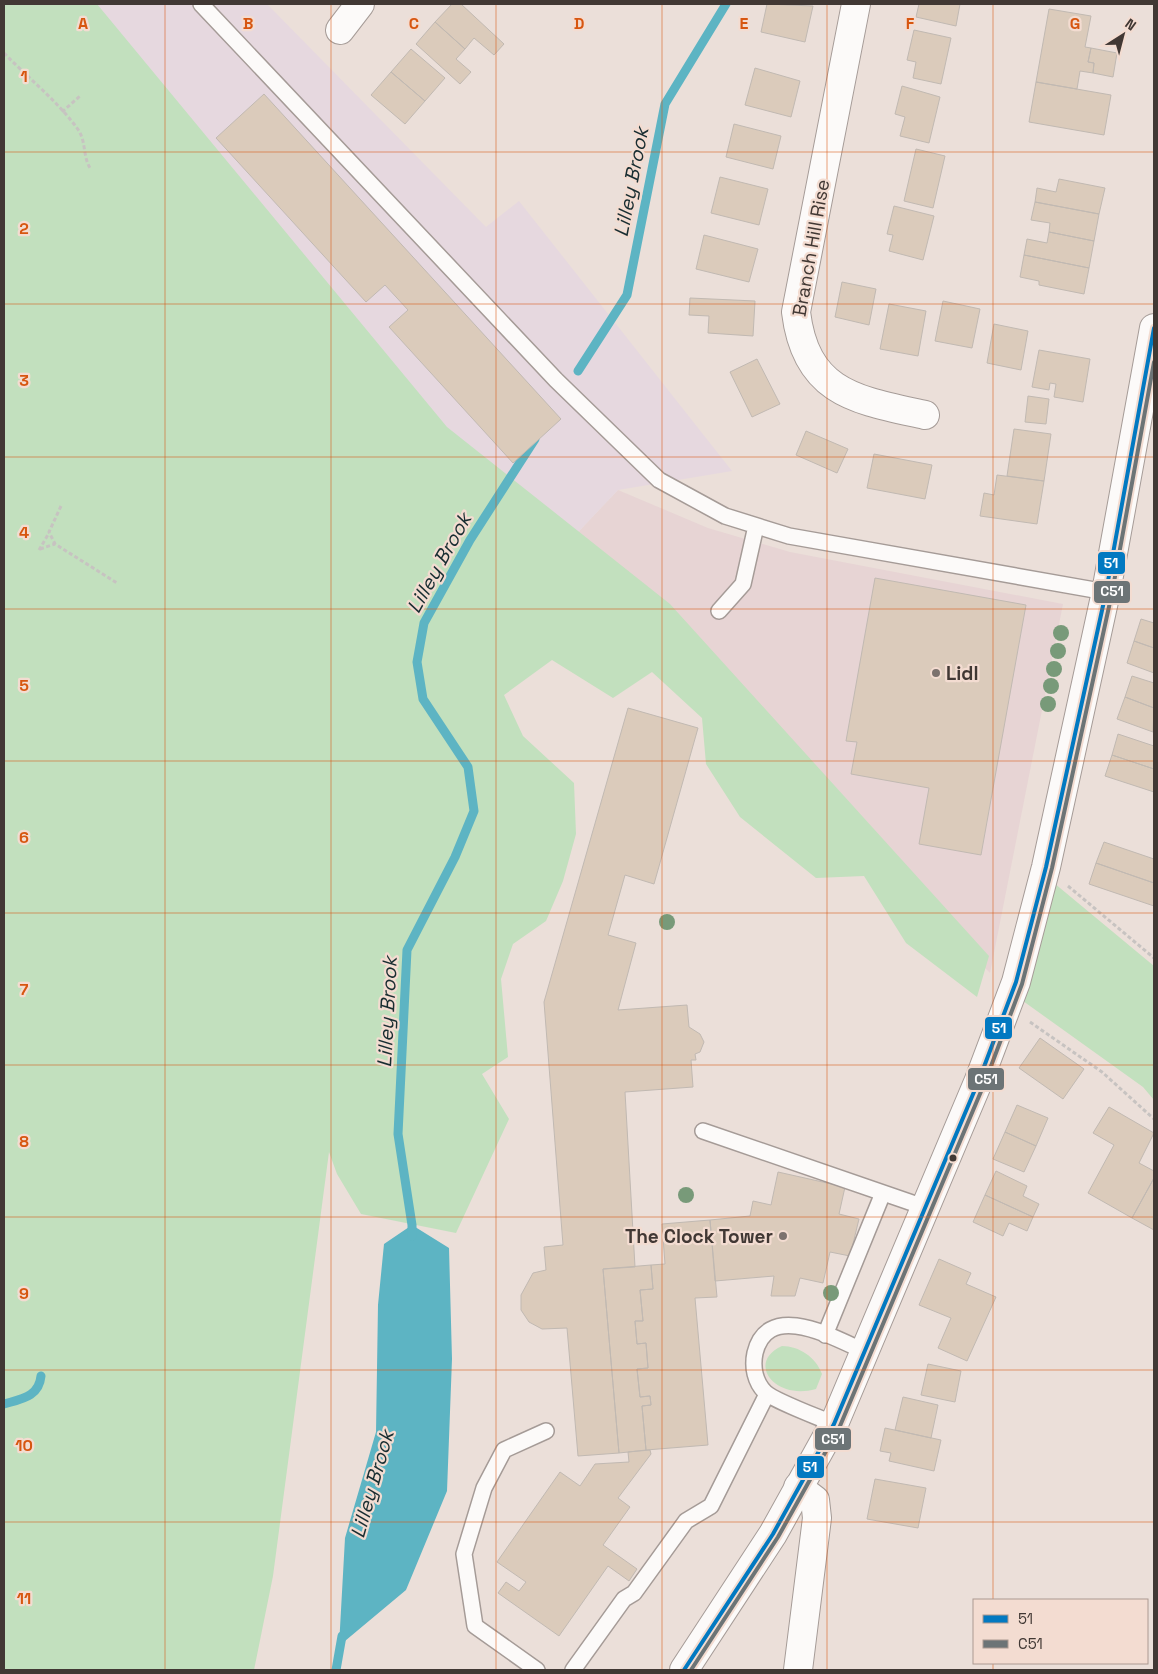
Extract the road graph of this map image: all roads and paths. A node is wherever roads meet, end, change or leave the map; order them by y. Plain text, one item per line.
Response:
1 (201, 4) edge
2 (360, 4) edge
3 (856, 4) edge
4 (340, 30) dead end
5 (4, 53) edge
6 (80, 96) dead end
7 (62, 112) junction
8 (90, 168) dead end
9 (1154, 328) edge
10 (926, 415) dead end
11 (61, 506) dead end
12 (756, 526) junction
13 (49, 532) junction
14 (55, 544) junction
15 (117, 583) dead end
16 (1106, 592) junction
17 (719, 611) dead end
18 (1043, 878) junction
19 (1154, 958) edge
20 (1011, 994) junction
21 (1154, 1119) edge
22 (703, 1131) dead end
23 (883, 1193) junction
24 (924, 1207) junction
25 (826, 1335) junction
26 (866, 1352) junction
27 (767, 1394) junction
28 (834, 1424) junction
29 (546, 1431) dead end
30 (798, 1487) junction
31 (537, 1670) edge
32 (573, 1670) edge
33 (684, 1670) edge
34 (798, 1670) edge

1 - 12 lane
2 - 4 main road
3 - 10 main road, Branch Hill Rise
5 - 7 path
6 - 7 path
7 - 8 path
9 - 16 main road
11 - 13 path
12 - 16 lane
12 - 17 lane
13 - 14 path
13 - 14 path
14 - 15 path
16 - 18 main road
18 - 19 path
18 - 20 main road
20 - 21 path
20 - 24 main road
22 - 23 lane
23 - 24 lane
23 - 25 lane
24 - 26 main road
25 - 26 lane
25 - 27 lane
26 - 28 main road
27 - 28 lane
27 - 32 lane
28 - 30 main road
29 - 31 lane
30 - 33 main road
30 - 34 main road

